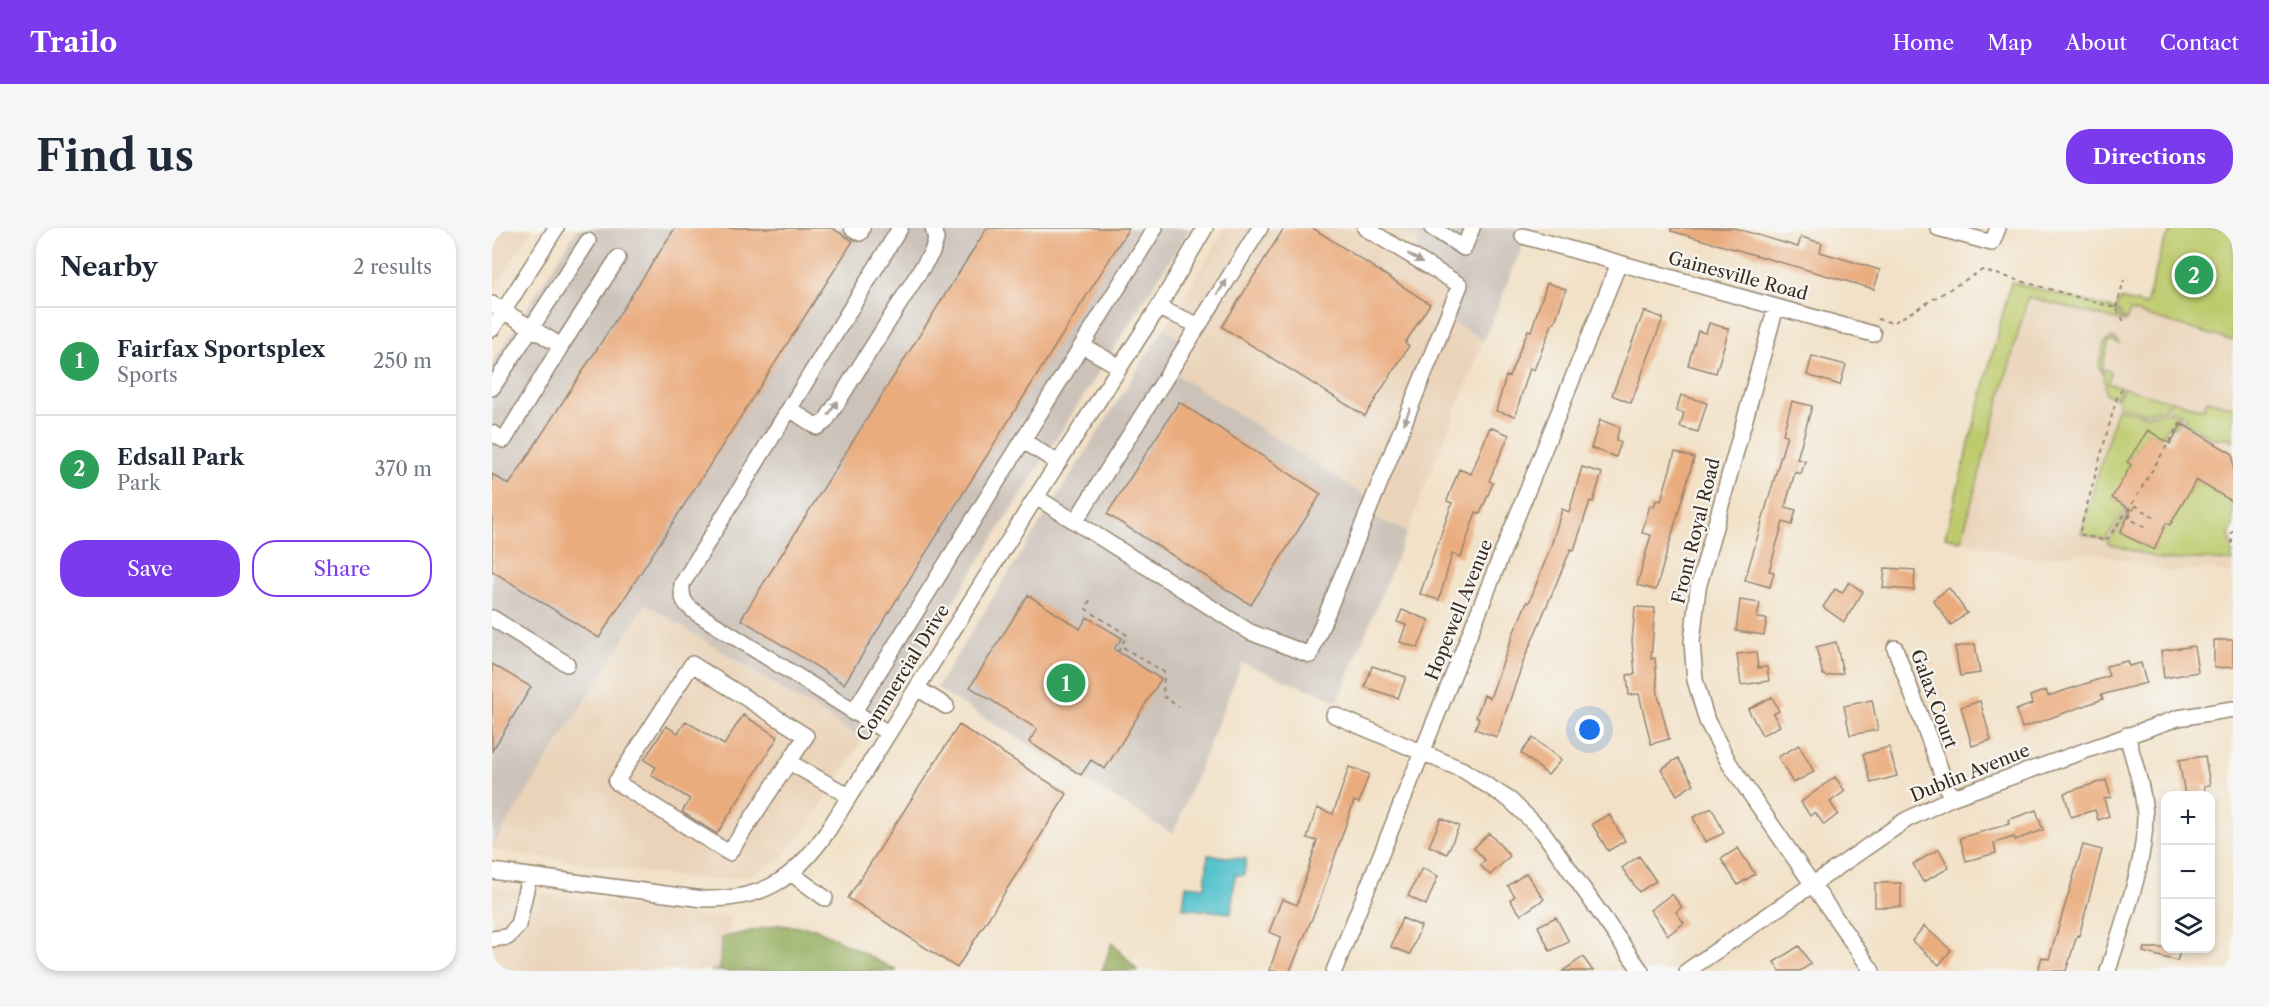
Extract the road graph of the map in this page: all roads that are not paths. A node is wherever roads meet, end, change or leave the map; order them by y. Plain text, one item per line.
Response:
1 (556, 228) edge
2 (852, 228) edge
3 (862, 228) edge
4 (900, 228) edge
5 (933, 228) edge
6 (1155, 228) edge
7 (1205, 228) edge
8 (1260, 228) edge
9 (1365, 228) edge
10 (1432, 228) edge
11 (1472, 228) edge
12 (1938, 228) edge
13 (1998, 228) edge
14 (1523, 236) dead end
15 (588, 241) dead end
16 (618, 258) dead end
17 (1619, 263) junction
18 (498, 307) edge
19 (1776, 307) junction
20 (1158, 308) junction
21 (532, 327) junction
22 (492, 329) edge
23 (1194, 331) junction
24 (1873, 334) road end
25 (561, 346) junction
26 (1083, 346) junction
27 (1120, 367) junction
28 (492, 388) edge
29 (790, 409) junction
30 (492, 433) edge
31 (1024, 441) junction
32 (1058, 463) junction
33 (1036, 497) junction
34 (1075, 522) junction
35 (492, 618) edge
36 (1895, 648) dead end
37 (567, 664) dead end
38 (917, 688) junction
39 (946, 706) dead end
40 (2233, 709) edge
41 (853, 713) junction
42 (1334, 715) dead end
43 (888, 733) junction
44 (2127, 735) junction
45 (1423, 753) junction
46 (789, 762) junction
47 (849, 796) junction
48 (1951, 798) junction
49 (492, 871) edge
50 (792, 874) junction
51 (529, 876) junction
52 (1812, 884) junction
53 (825, 898) dead end
54 (492, 939) edge
55 (1334, 971) edge
56 (1641, 971) edge
57 (1687, 971) edge
58 (1872, 971) edge
59 (2108, 971) edge

1 - 18 street
2 - 3 street
4 - 29 street
29 -> 5 street
6 - 26 street
7 - 20 street, Commercial Drive
23 -> 8 street
9 -> 34 street
10 - 11 street
12 - 13 street
14 - 17 street, Gainesville Road
15 - 21 street
16 - 25 street
17 - 19 street, Gainesville Road
17 - 45 street, Hopewell Avenue
18 - 21 street
18 - 22 street
19 - 24 street, Gainesville Road
19 - 52 street, Front Royal Road
20 - 23 street
20 - 27 street, Commercial Drive
21 - 25 street
21 - 28 street
23 - 34 street
25 - 30 street
26 - 27 street
26 - 31 street
27 - 32 street, Commercial Drive
29 - 41 street
31 - 32 street
31 - 41 street
32 - 33 street, Commercial Drive
33 - 34 street
33 - 38 street, Commercial Drive
35 - 37 street
36 - 48 street, Galax Court
38 - 39 street
38 - 43 street, Commercial Drive
40 - 44 street, Dublin Avenue
41 - 43 street
42 - 45 street
43 - 47 street, Commercial Drive
44 - 48 street, Dublin Avenue
44 - 59 street
45 - 55 street, Hopewell Avenue
45 - 56 street
46 - 46 street
46 - 47 street
47 - 50 street, Commercial Drive
48 - 52 street, Dublin Avenue
49 - 51 street, Commercial Drive
50 - 51 street, Commercial Drive
50 - 53 street
51 - 54 street
52 - 57 street, Dublin Avenue
52 - 58 street, Front Royal Road

